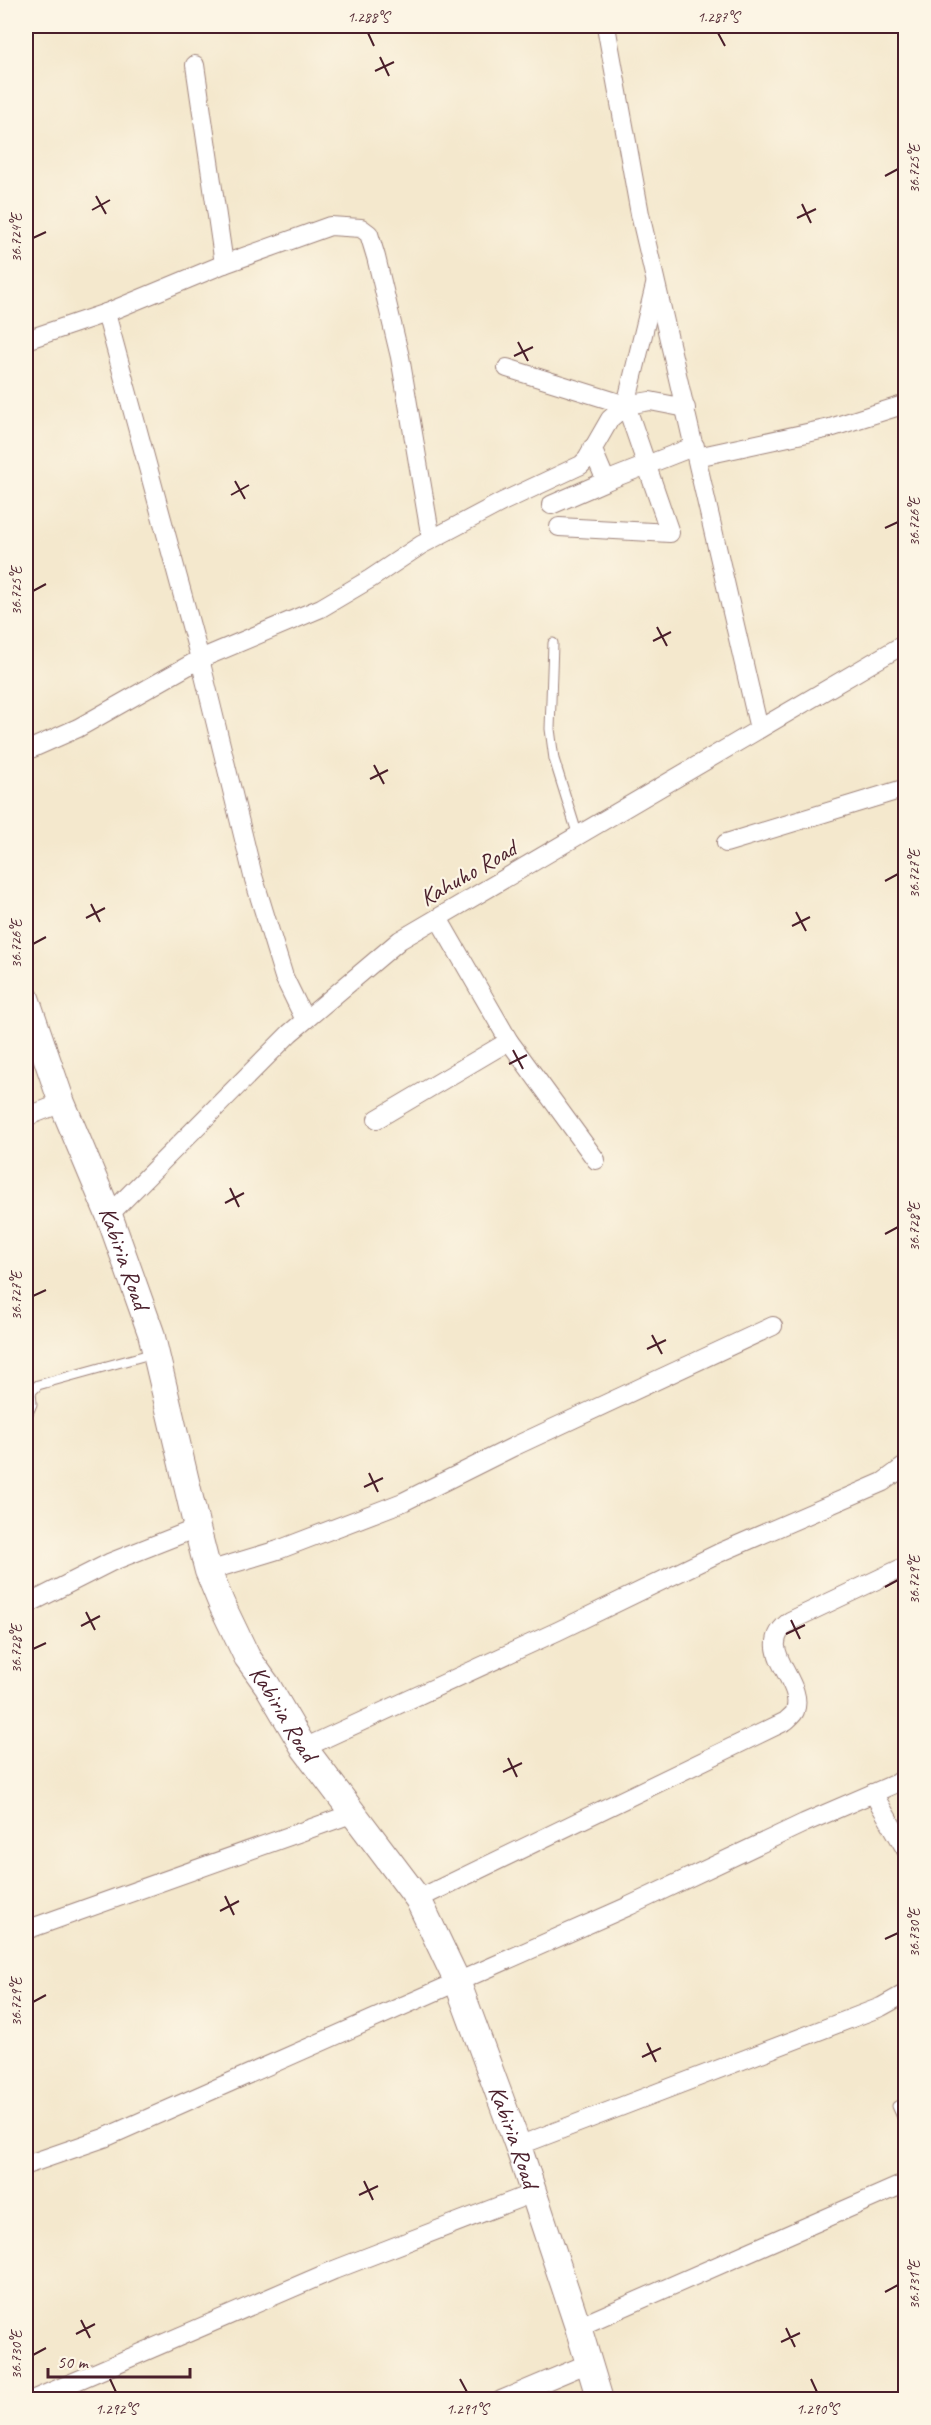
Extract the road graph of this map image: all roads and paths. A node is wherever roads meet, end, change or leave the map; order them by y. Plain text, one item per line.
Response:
1 (606, 26) edge
2 (195, 65) dead end
3 (224, 264) junction
4 (656, 280) junction
5 (106, 313) junction
6 (26, 340) edge
7 (507, 368) dead end
8 (906, 404) edge
9 (626, 405) junction
10 (686, 408) junction
11 (592, 448) junction
12 (696, 452) junction
13 (645, 466) junction
14 (606, 481) junction
15 (551, 505) dead end
16 (559, 527) dead end
17 (431, 539) junction
18 (553, 643) dead end
19 (906, 643) edge
20 (200, 659) junction
21 (759, 729) junction
22 (26, 751) edge
23 (906, 788) edge
24 (578, 836) junction
25 (726, 843) dead end
26 (438, 918) junction
27 (26, 998) edge
28 (305, 1020) junction
29 (509, 1041) junction
30 (62, 1103) junction
31 (26, 1117) edge
32 (377, 1119) dead end
33 (596, 1160) dead end
34 (110, 1215) junction
35 (773, 1326) dead end
36 (156, 1353) junction
37 (26, 1418) edge
38 (906, 1465) edge
39 (197, 1528) junction
40 (906, 1566) edge
41 (208, 1571) junction
42 (26, 1605) edge
43 (304, 1748) junction
44 (906, 1779) edge
45 (873, 1793) junction
46 (354, 1814) junction
47 (906, 1850) edge
48 (418, 1899) junction
49 (26, 1930) edge
50 (457, 1981) junction
51 (906, 1993) edge
52 (897, 2106) dead end
53 (906, 2126) edge
54 (518, 2146) junction
55 (26, 2165) edge
56 (906, 2183) edge
57 (532, 2193) junction
58 (578, 2327) junction
59 (589, 2363) junction
60 (32, 2400) edge
61 (501, 2400) edge
62 (600, 2400) edge

1 - 4 street
2 - 3 street
3 - 5 street
3 - 17 street
4 - 9 street
4 - 10 street
5 - 6 street
5 - 20 street
7 - 9 street
8 - 12 street
9 - 10 street
9 - 11 street
9 - 13 street
10 - 12 street
11 - 14 street
11 - 17 street
12 - 13 street
12 - 21 street
13 - 14 street
13 - 16 street
14 - 15 street
17 - 20 street
18 - 24 lane
19 - 21 street, Kahuho Road
20 - 22 street
20 - 28 street
21 - 24 street, Kahuho Road
23 - 25 street
24 - 26 street, Kahuho Road
26 - 28 street, Kahuho Road
26 - 29 street
27 - 30 main road, Kabiria Road
28 - 34 street, Kahuho Road
29 - 32 street
29 - 33 street
30 - 31 street
30 - 34 main road, Kabiria Road
34 - 36 main road, Kabiria Road
35 - 41 street
36 - 37 lane
36 - 39 main road, Kabiria Road
38 - 43 street
39 - 41 main road, Kabiria Road
39 - 42 street
40 - 48 street
41 - 43 main road, Kabiria Road
43 - 46 main road, Kabiria Road
44 - 45 street
45 - 47 street
45 - 50 street
46 - 48 main road, Kabiria Road
46 - 49 street
48 - 50 main road, Kabiria Road
50 - 54 main road, Kabiria Road
50 - 55 street
51 - 54 street
52 - 53 lane
54 - 57 main road, Kabiria Road
56 - 58 street
57 - 58 main road, Kabiria Road
57 - 60 street
58 - 59 main road, Kabiria Road
59 - 61 street
59 - 62 main road, Kabiria Road

